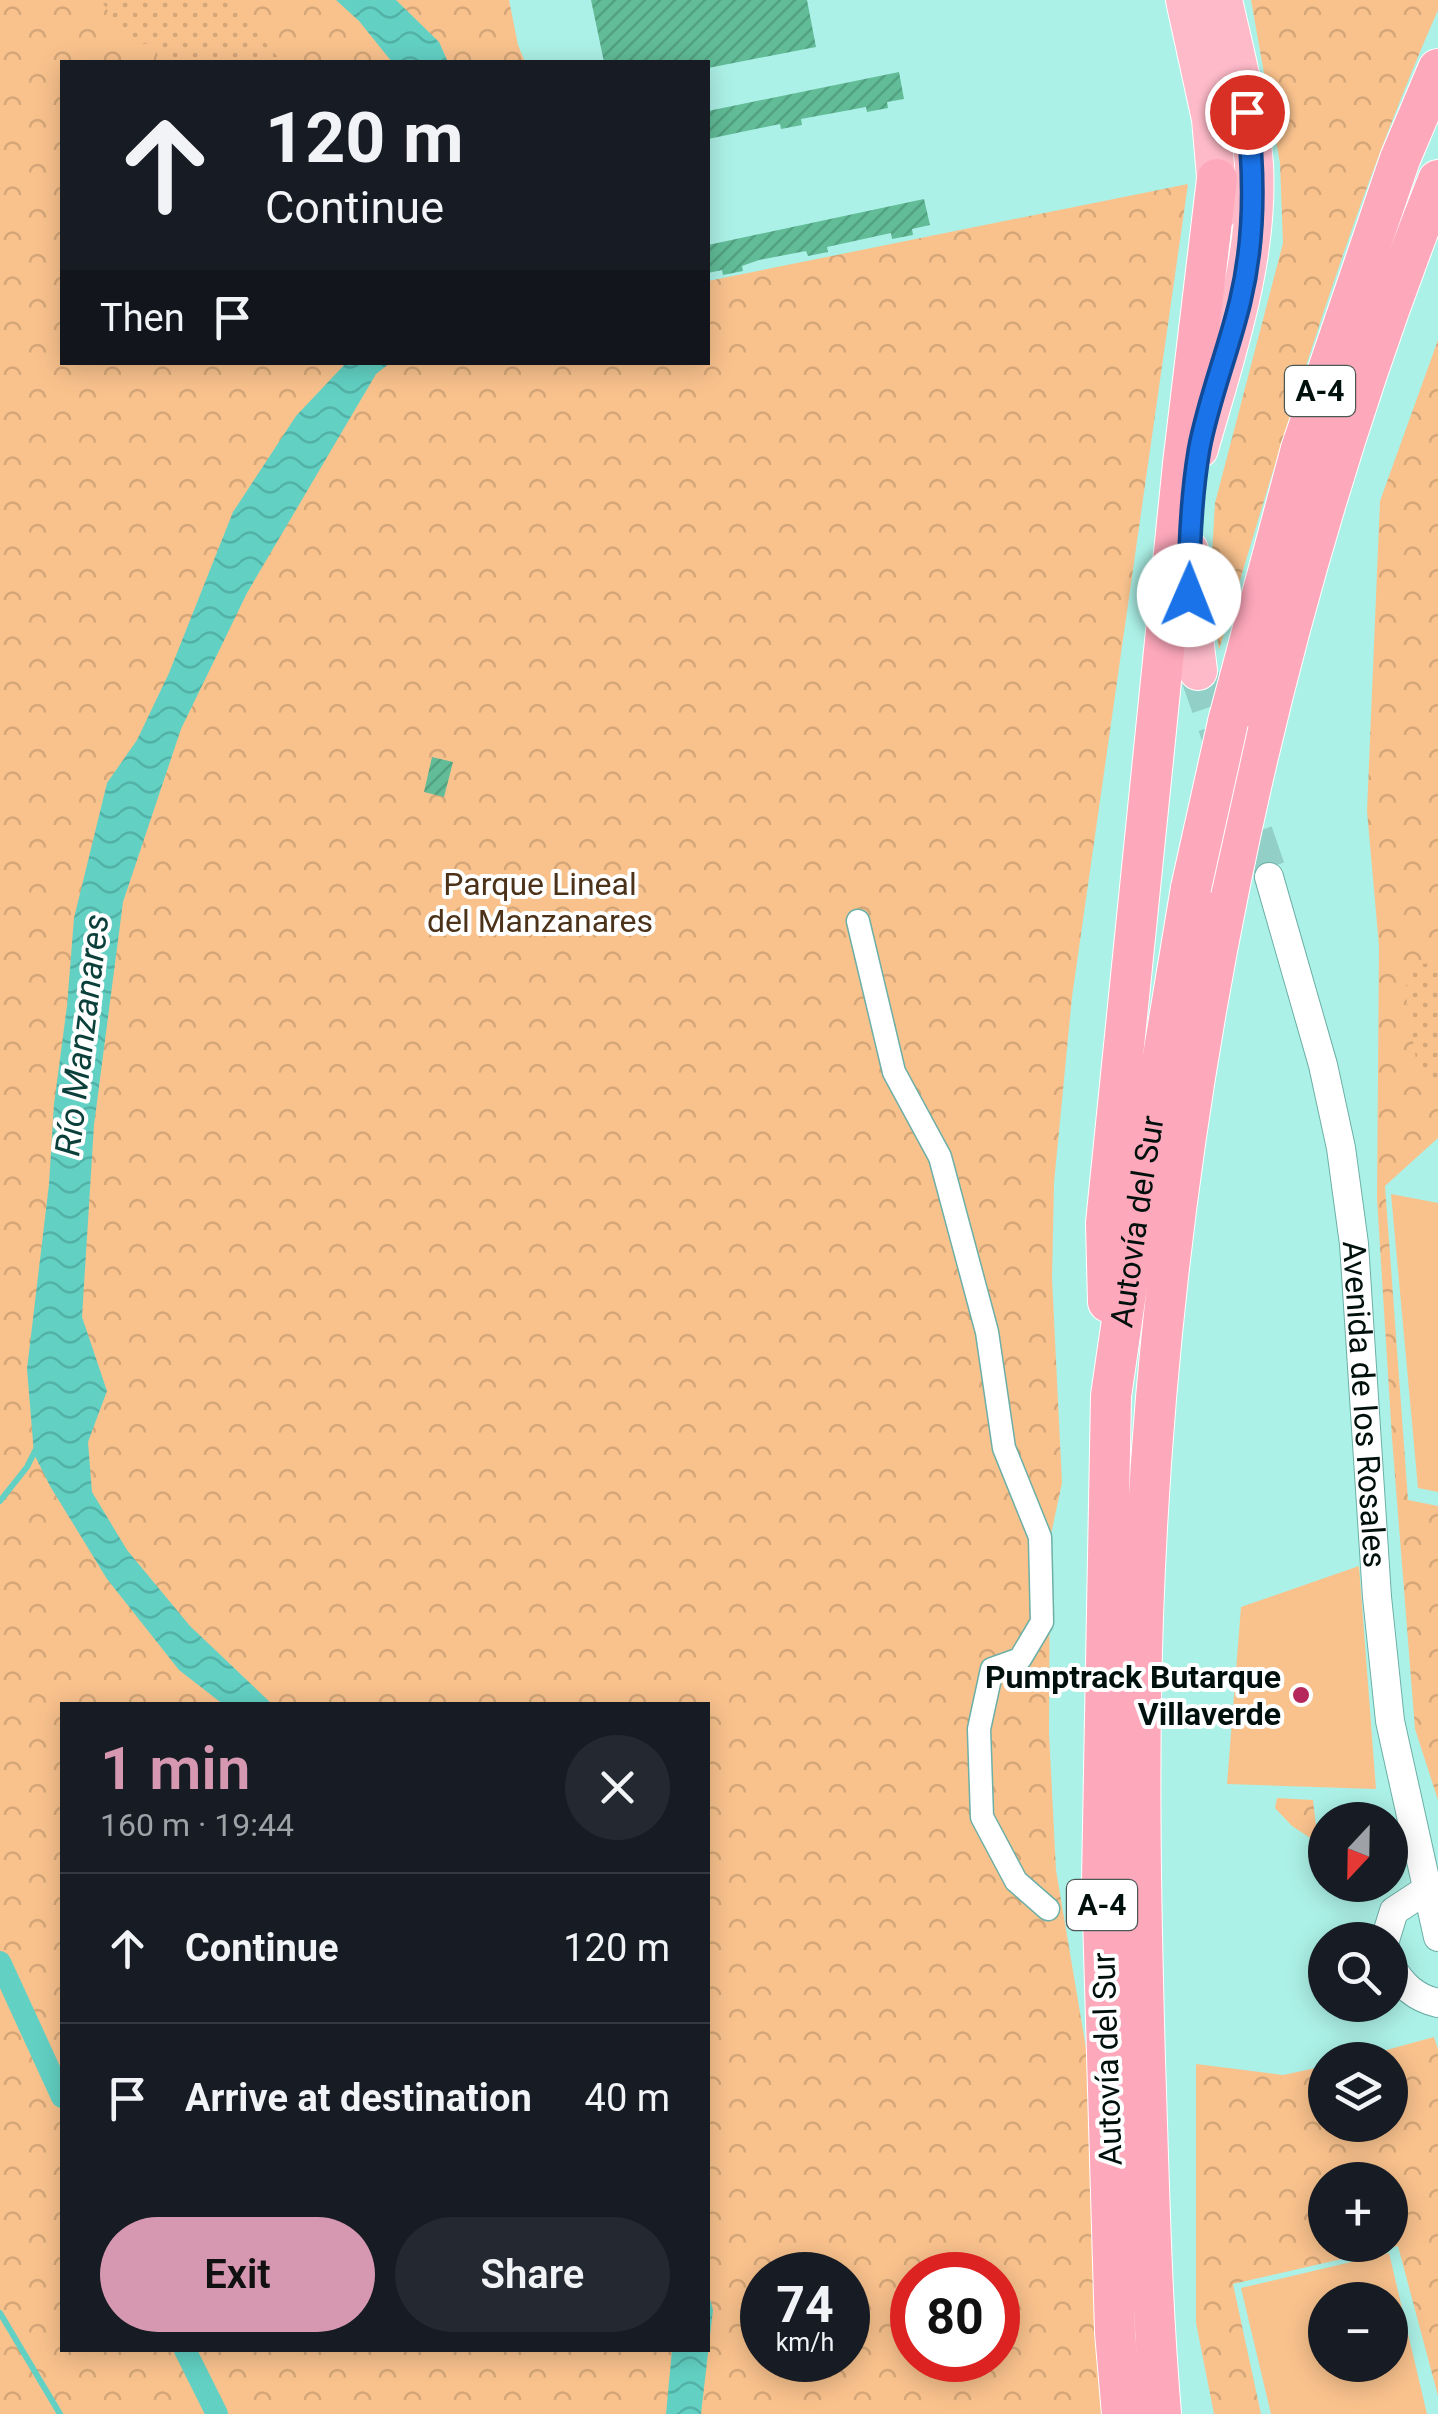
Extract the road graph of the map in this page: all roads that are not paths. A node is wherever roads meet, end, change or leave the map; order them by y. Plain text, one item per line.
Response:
1 (1185, 0) edge
2 (1224, 0) edge
3 (1438, 68) edge
4 (1217, 178) junction
5 (1438, 180) edge
6 (1200, 449) junction
7 (1198, 672) tunnel mouth
8 (1269, 876) tunnel mouth
9 (858, 921) dead end
10 (1112, 1396) junction
11 (1432, 1891) edge
12 (1048, 1909) dead end
13 (1391, 1922) edge
14 (1438, 1936) edge
15 (1408, 1989) edge
16 (1438, 2003) edge
17 (1122, 2414) edge
18 (1161, 2414) edge

1 - 4 highway
2 - 6 highway
3 - 10 highway, Autovía del Sur / A-4, bridge
4 - 6 highway
4 - 10 highway
5 - 18 highway, Autovía del Sur / A-4
6 - 7 highway
8 - 11 street, Avenida de los Rosales
9 - 12 street
10 - 17 highway, Autovía del Sur / A-4
11 - 13 street
11 - 14 street, Avenida de los Rosales
15 - 16 street

